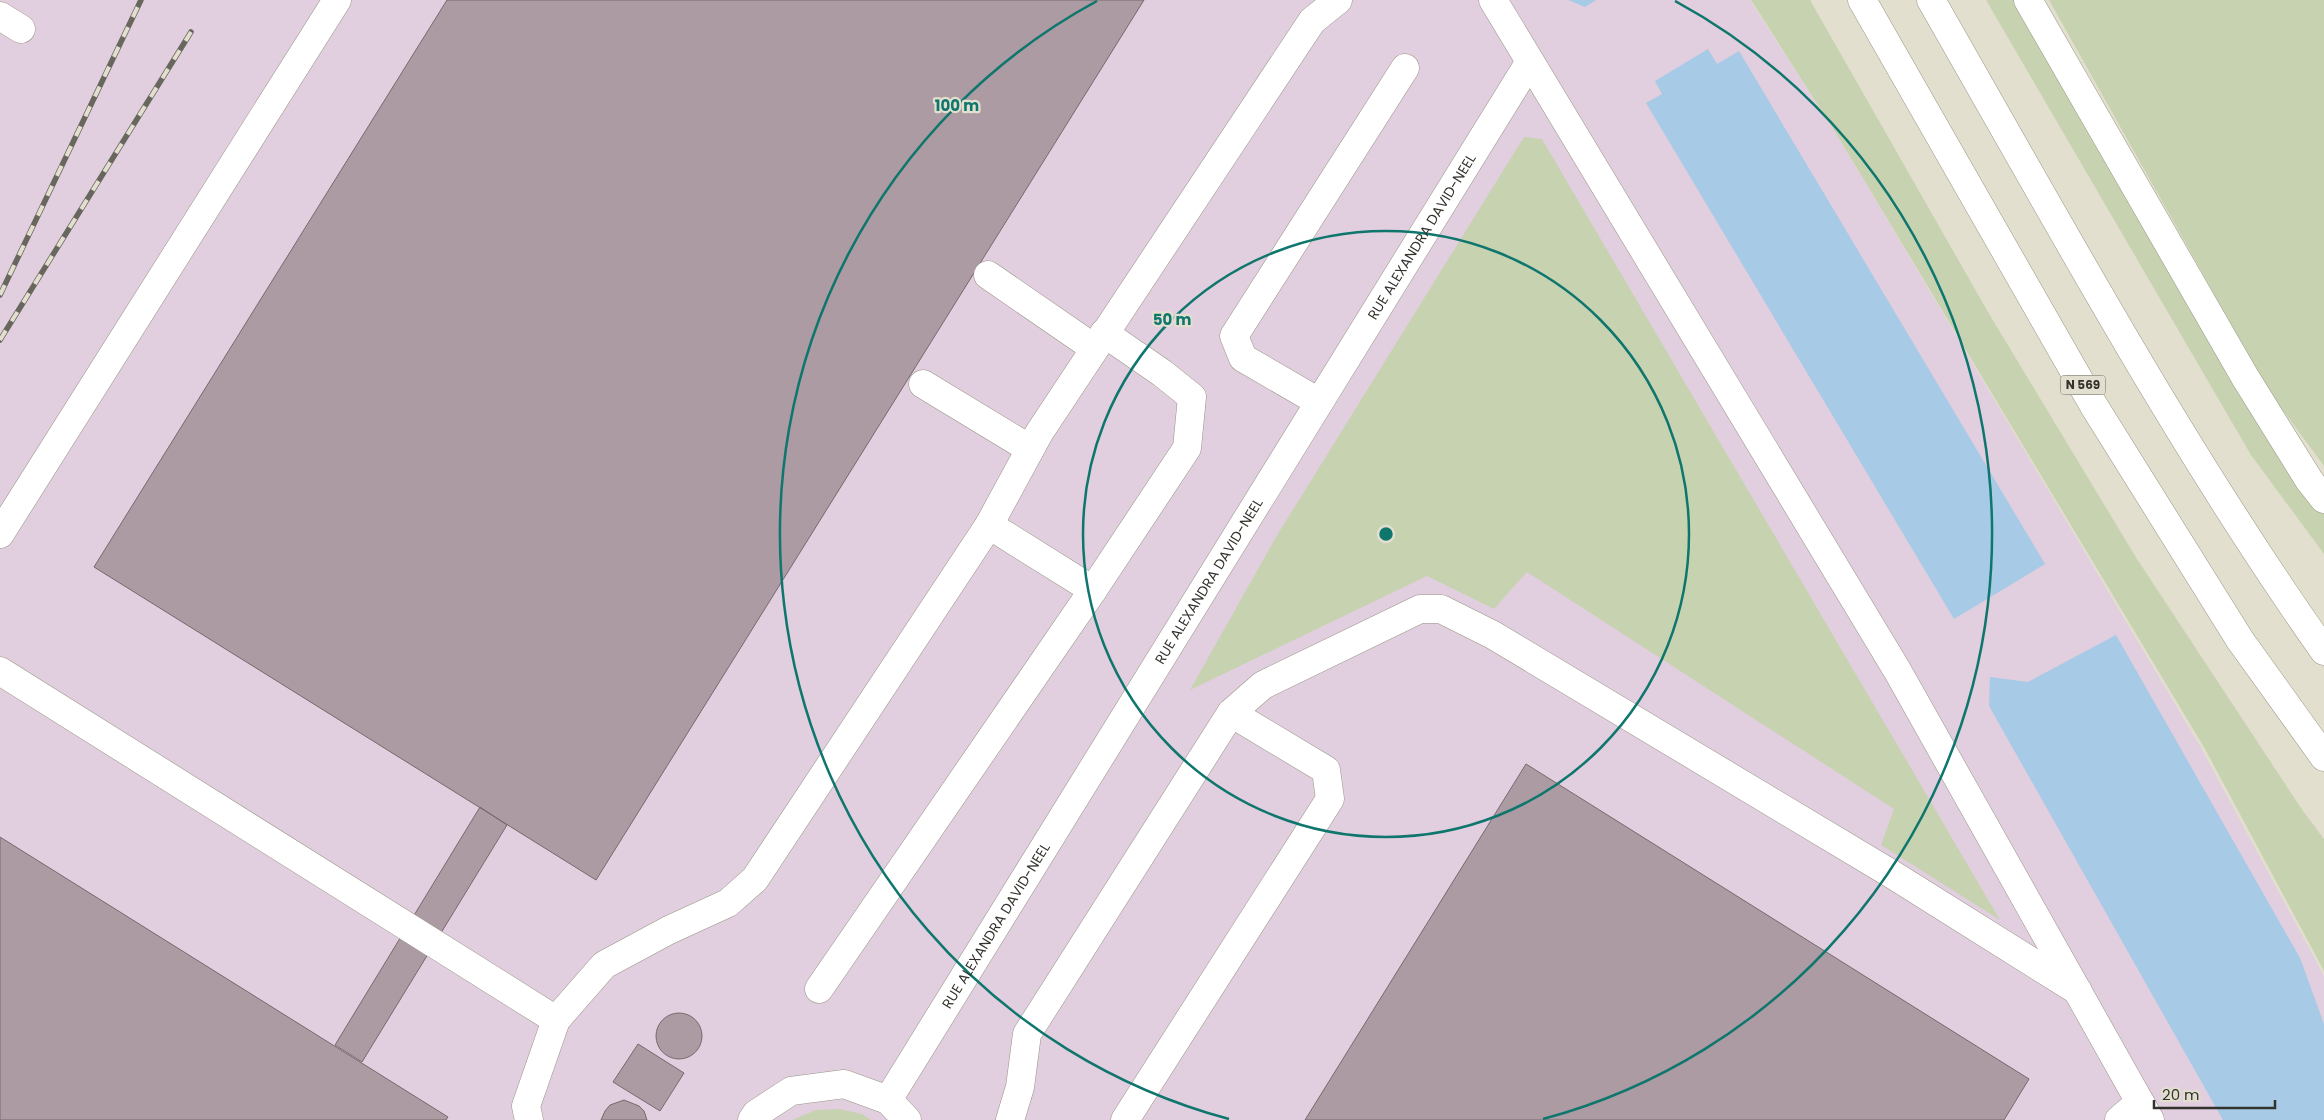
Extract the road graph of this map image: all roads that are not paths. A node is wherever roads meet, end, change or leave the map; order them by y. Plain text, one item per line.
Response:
1 (337, 0) edge
2 (1338, 0) edge
3 (1493, 0) edge
4 (1862, 0) edge
5 (1931, 0) edge
6 (2028, 0) edge
7 (1529, 63) junction
8 (1405, 68) dead end
9 (988, 275) dead end
10 (1099, 340) junction
11 (923, 384) dead end
12 (1319, 402) junction
13 (1030, 449) junction
14 (2324, 499) edge
15 (989, 525) junction
16 (0, 534) edge
17 (1093, 590) junction
18 (2324, 651) edge
19 (0, 671) edge
20 (1231, 712) junction
21 (2324, 757) edge
22 (819, 989) dead end
23 (2078, 991) junction
24 (556, 1020) junction
25 (888, 1100) junction
26 (2145, 1111) edge
27 (528, 1120) edge
28 (752, 1120) edge
29 (907, 1120) edge
30 (1010, 1120) edge
31 (1125, 1120) edge
32 (2119, 1120) edge

1 - 16 main road
2 - 10 main road
3 - 7 main road
4 - 21 main road, N 569
5 - 18 main road
6 - 14 main road
7 - 12 main road, RUE ALEXANDRA DAVID-NEEL
7 - 23 main road
8 - 12 main road
9 - 10 main road
10 - 13 main road
10 - 17 main road
11 - 13 main road
12 - 25 main road, RUE ALEXANDRA DAVID-NEEL
13 - 15 main road
15 - 17 main road
15 - 24 main road
17 - 22 main road
19 - 24 main road
20 - 23 main road
20 - 30 main road
20 - 31 main road
23 - 26 main road
24 - 27 main road
25 - 28 main road
25 - 29 main road
26 - 32 main road

